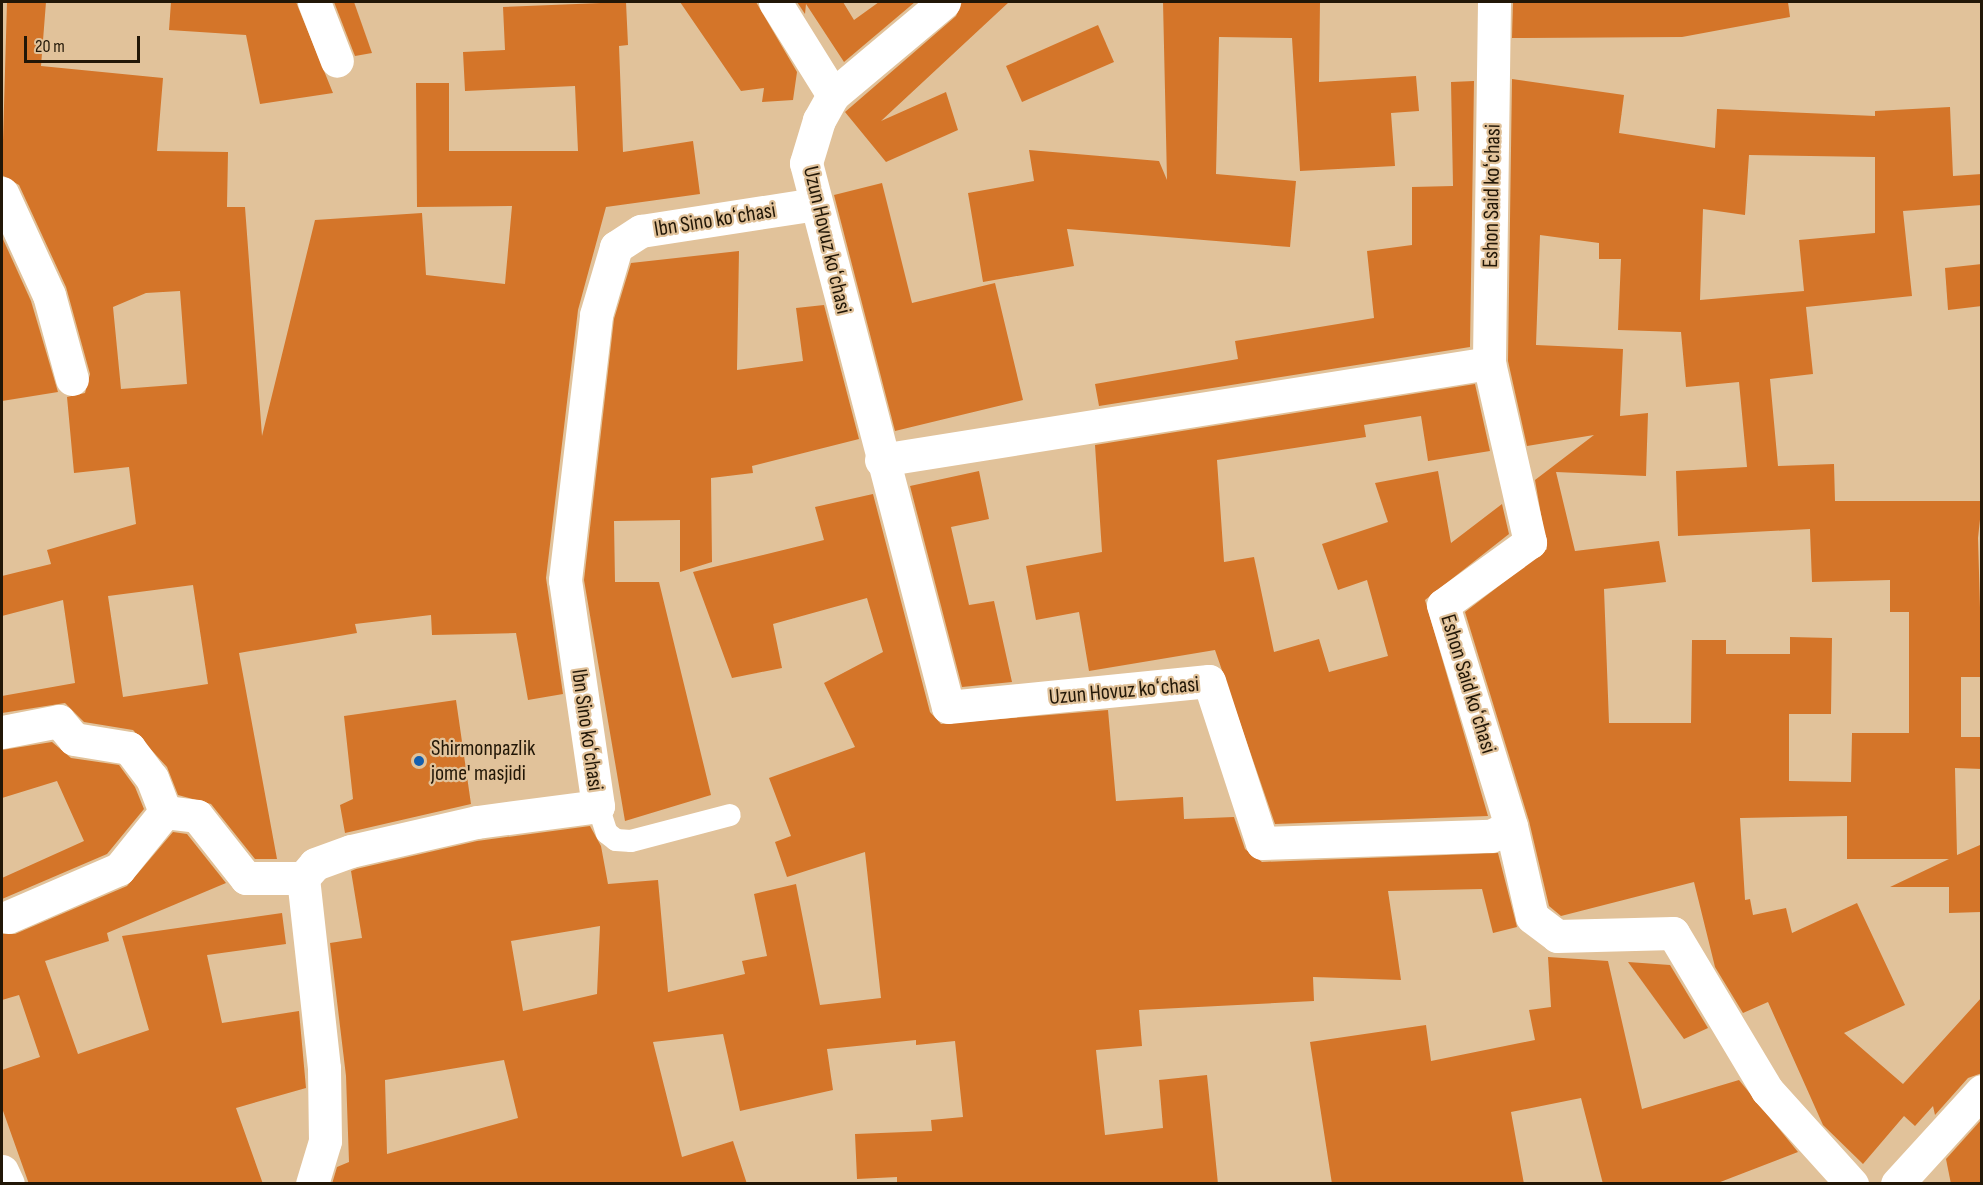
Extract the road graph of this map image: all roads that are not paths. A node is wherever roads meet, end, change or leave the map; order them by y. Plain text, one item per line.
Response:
1 (314, 2) edge
2 (775, 2) edge
3 (944, 2) edge
4 (1494, 2) edge
5 (338, 62) dead end
6 (832, 95) junction
7 (2, 193) edge
8 (814, 204) junction
9 (1490, 363) junction
10 (72, 379) dead end
11 (881, 460) junction
12 (2, 732) edge
13 (598, 806) junction
14 (165, 812) junction
15 (730, 815) dead end
16 (1511, 826) junction
17 (303, 878) junction
18 (8, 917) dead end
19 (1982, 1091) edge
20 (2, 1171) edge
21 (8, 1184) edge
22 (312, 1184) edge
23 (1852, 1184) edge
24 (1898, 1184) edge

1 - 5 street
2 - 6 street
3 - 6 street, Uzun Hovuz koʻchasi
4 - 9 street, Eshon Said koʻchasi
6 - 8 street, Uzun Hovuz koʻchasi
7 - 10 street
8 - 11 street, Uzun Hovuz koʻchasi
8 - 13 street, Ibn Sino koʻchasi
9 - 11 street
9 - 16 street, Eshon Said koʻchasi
11 - 16 street, Uzun Hovuz koʻchasi
12 - 14 street
13 - 15 lane
13 - 17 street, Ibn Sino koʻchasi
14 - 17 street
14 - 18 street
16 - 23 street, Eshon Said koʻchasi
17 - 22 street
19 - 24 street
20 - 21 street

